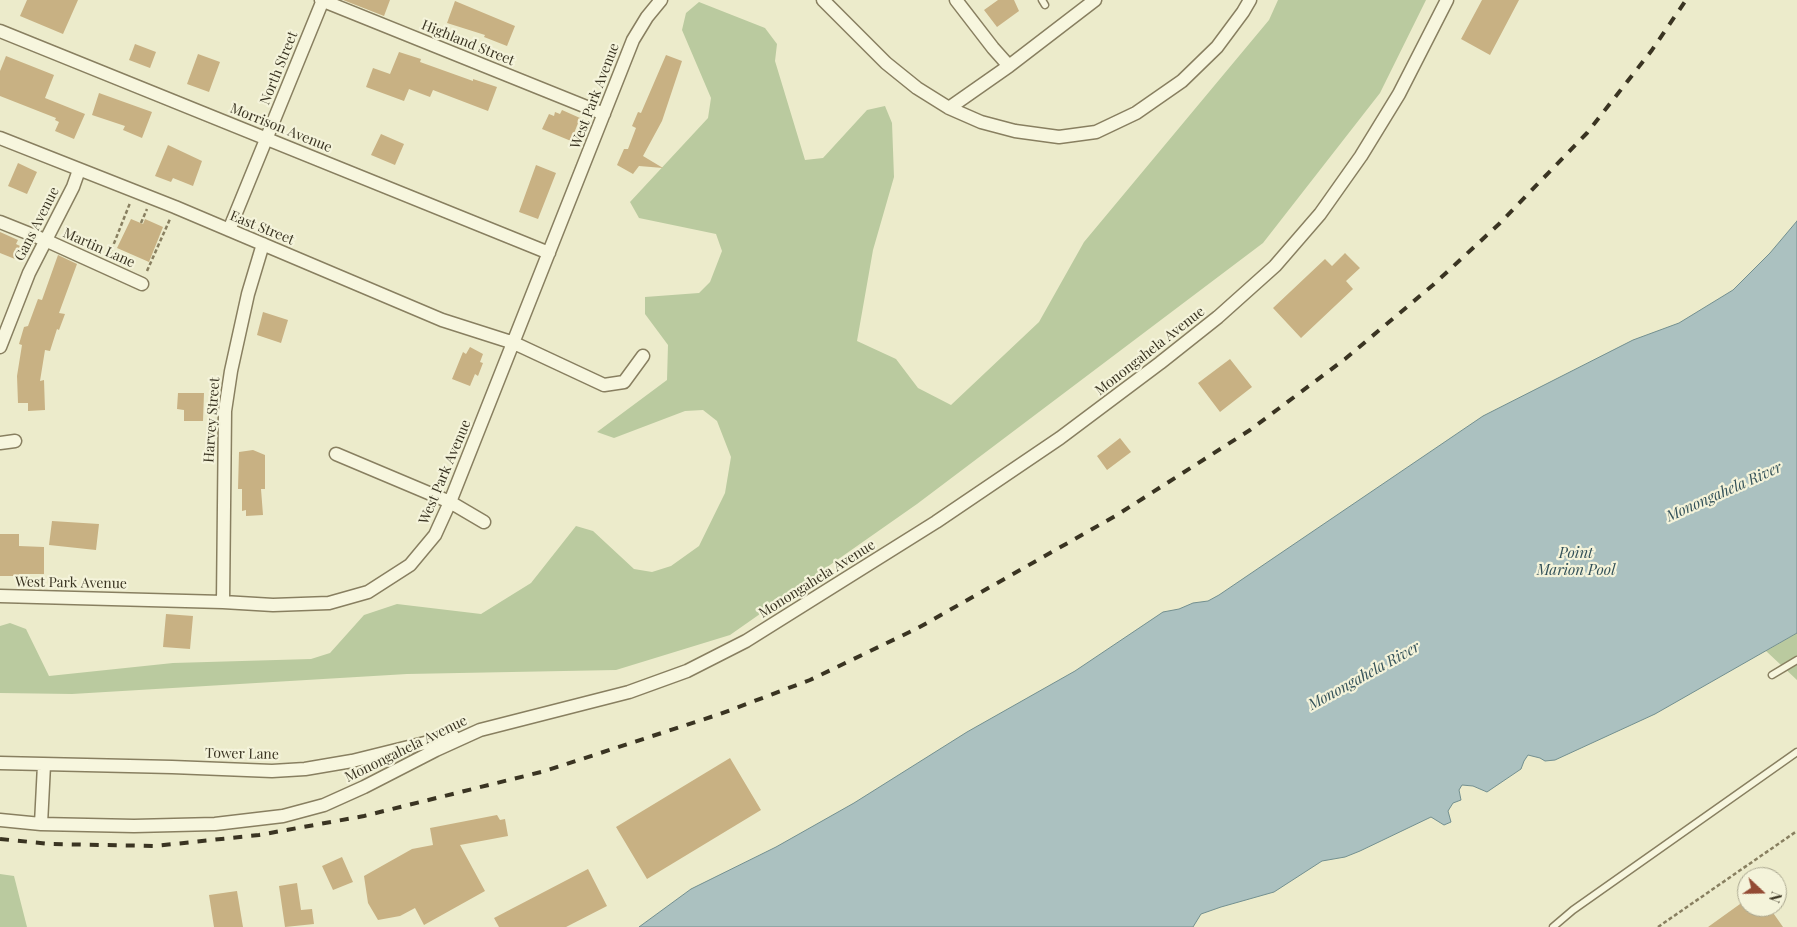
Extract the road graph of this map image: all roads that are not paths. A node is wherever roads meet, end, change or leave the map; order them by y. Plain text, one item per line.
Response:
1 (322, 0) edge
2 (661, 0) edge
3 (956, 0) edge
4 (1095, 0) edge
5 (1250, 0) edge
6 (1447, 0) edge
7 (826, 1) edge
8 (0, 31) edge
9 (1009, 66) junction
10 (948, 108) junction
11 (604, 114) junction
12 (0, 138) edge
13 (266, 138) junction
14 (79, 170) junction
15 (0, 222) edge
16 (229, 230) junction
17 (45, 240) junction
18 (263, 244) junction
19 (550, 253) junction
20 (142, 284) dead end
21 (514, 343) junction
22 (0, 347) edge
23 (643, 356) dead end
24 (15, 441) dead end
25 (0, 443) edge
26 (336, 454) dead end
27 (450, 502) junction
28 (484, 522) dead end
29 (0, 596) edge
30 (223, 602) junction
31 (1797, 660) edge
32 (1772, 675) dead end
33 (480, 730) junction
34 (1797, 752) edge
35 (0, 764) edge
36 (44, 764) junction
37 (0, 820) edge
38 (42, 824) junction
39 (1553, 927) edge

1 - 11 street, Highland Street
1 - 13 street, North Street
2 - 11 street, West Park Avenue
3 - 9 street
4 - 9 street
5 - 10 street
6 - 33 street, Monongahela Avenue
7 - 10 street
8 - 13 street, Morrison Avenue
9 - 10 street
11 - 19 street, West Park Avenue
12 - 14 street, East Street
13 - 16 street, North Street
13 - 19 street, Morrison Avenue
14 - 16 street, East Street
14 - 17 street, Gans Avenue
15 - 17 street, Martin Lane
16 - 18 street, East Street
17 - 20 street, Martin Lane
17 - 22 street, Gans Avenue
18 - 21 street, East Street
18 - 30 street, Harvey Street
19 - 21 street, West Park Avenue
21 - 23 street, East Street
21 - 27 street, West Park Avenue
24 - 25 street
26 - 27 street
27 - 28 street
27 - 30 street, West Park Avenue
29 - 30 street, West Park Avenue
31 - 32 lane
33 - 36 street, Tower Lane
33 - 38 street, Monongahela Avenue
34 - 39 lane
35 - 36 street, Tower Lane
36 - 38 street
37 - 38 street, Monongahela Avenue

